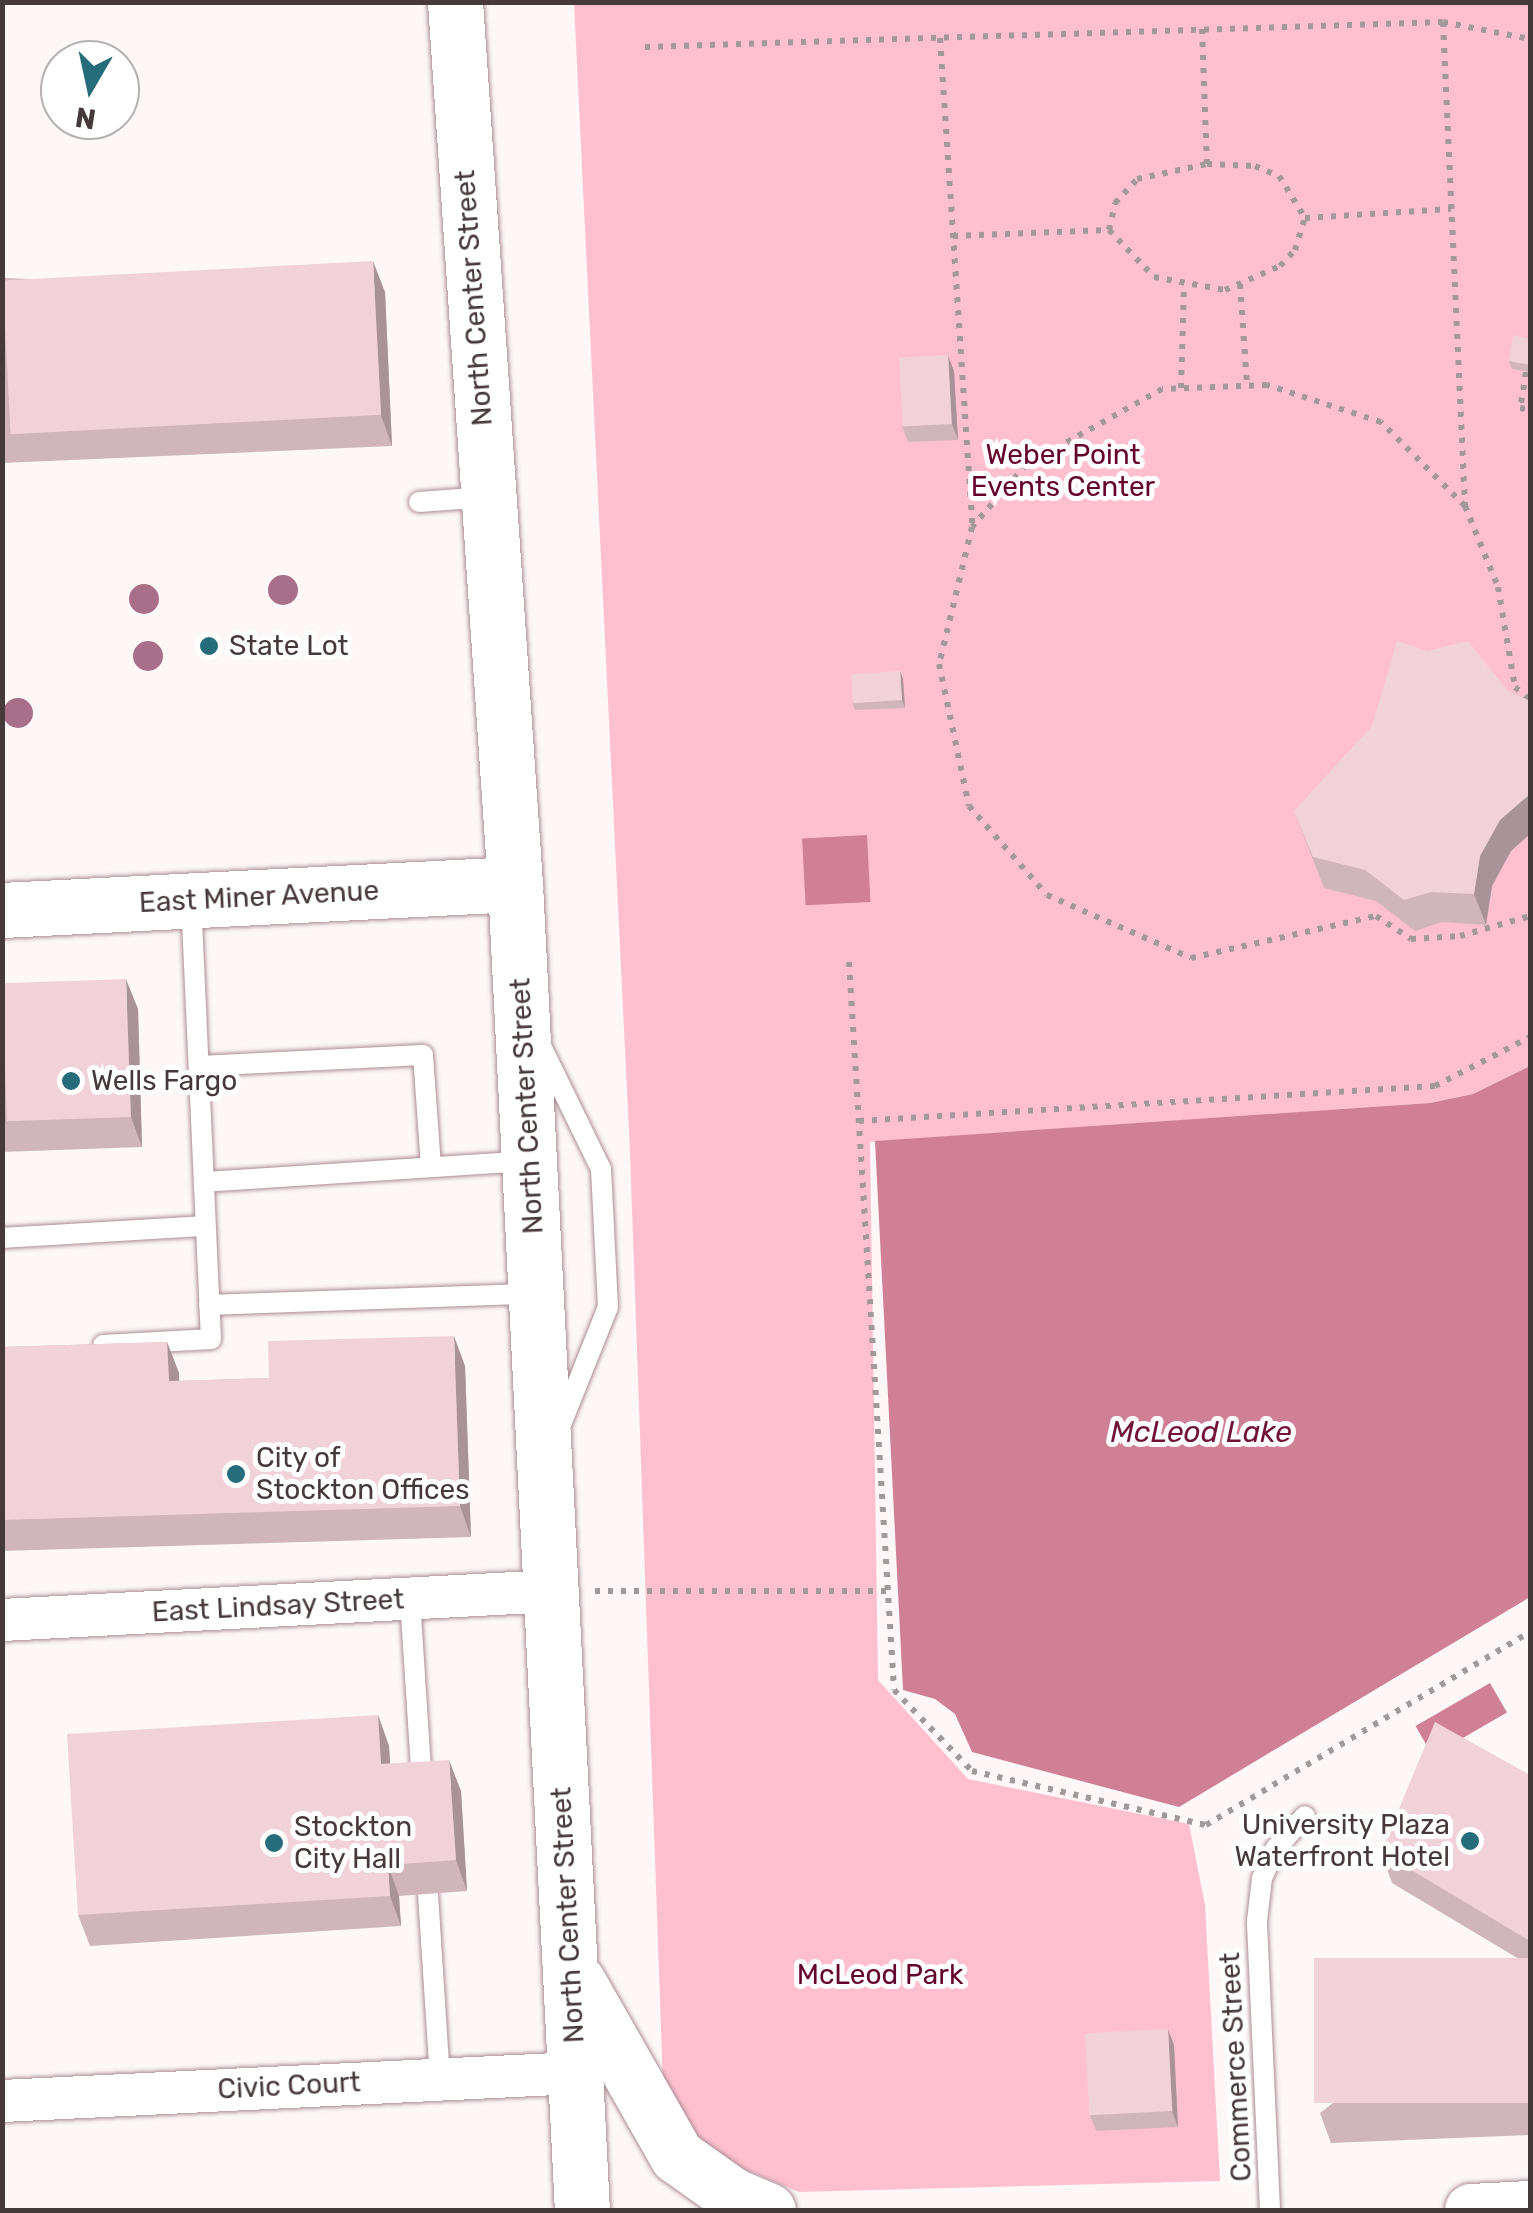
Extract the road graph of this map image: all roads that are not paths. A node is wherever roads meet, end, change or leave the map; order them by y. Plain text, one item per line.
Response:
1 (455, 2) edge
2 (488, 497) junction
3 (419, 502) dead end
4 (516, 884) junction
5 (191, 900) junction
6 (2, 910) edge
7 (522, 1006) junction
8 (199, 1066) junction
9 (530, 1161) junction
10 (431, 1167) junction
11 (204, 1182) junction
12 (205, 1226) junction
13 (2, 1238) edge
14 (537, 1294) junction
15 (210, 1305) junction
16 (78, 1346) edge
17 (546, 1461) junction
18 (554, 1591) junction
19 (410, 1599) junction
20 (2, 1620) edge
21 (422, 1793) edge
22 (1304, 1816) dead end
23 (428, 1894) edge
24 (571, 1970) junction
25 (576, 2073) junction
26 (440, 2078) junction
27 (2, 2101) edge
28 (1530, 2207) edge
29 (582, 2210) edge
30 (768, 2210) edge
31 (1270, 2210) edge
32 (1471, 2210) edge
33 (1483, 2210) edge

1 - 2 main road, North Center Street
2 - 3 lane
2 - 4 main road, North Center Street
4 - 5 main road, East Miner Avenue
4 - 7 main road, North Center Street
5 - 6 main road, East Miner Avenue
5 - 8 lane
7 - 9 main road, North Center Street
7 - 17 lane
8 - 10 lane
8 - 11 lane
9 - 10 lane
9 - 14 main road, North Center Street
10 - 11 lane
11 - 12 lane
12 - 13 lane
12 - 15 lane
14 - 15 lane
14 - 17 main road, North Center Street
15 - 16 lane
17 - 18 main road, North Center Street
18 - 19 street, East Lindsay Street
18 - 24 main road, North Center Street
19 - 20 street, East Lindsay Street
19 - 21 lane
22 - 31 lane, Commerce Street
23 - 26 lane
24 - 25 main road, North Center Street
24 - 30 main road
25 - 26 street, Civic Court
25 - 29 main road, North Center Street
26 - 27 street, Civic Court
28 - 33 street
32 - 33 street

